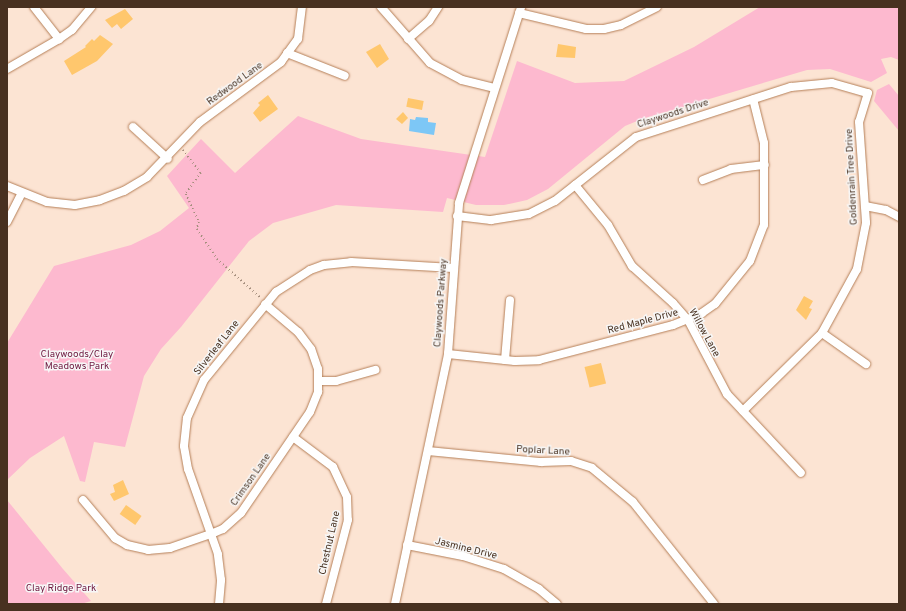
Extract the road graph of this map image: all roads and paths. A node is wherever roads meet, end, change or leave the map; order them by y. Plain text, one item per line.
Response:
1 (34, 7) edge
2 (92, 7) edge
3 (302, 7) edge
4 (381, 7) edge
5 (438, 7) edge
6 (657, 7) edge
7 (520, 10) edge
8 (408, 38) junction
9 (59, 39) junction
10 (287, 53) junction
11 (7, 69) edge
12 (346, 76) dead end
13 (494, 88) junction
14 (868, 93) joint
15 (753, 99) junction
16 (133, 127) dead end
17 (178, 145) junction
18 (168, 158) junction
19 (765, 165) junction
20 (703, 180) dead end
21 (575, 185) junction
22 (7, 186) edge
23 (22, 193) junction
24 (865, 206) junction
25 (457, 216) junction
26 (899, 217) edge
27 (7, 222) edge
28 (453, 268) junction
29 (510, 300) dead end
30 (265, 304) junction
31 (688, 320) junction
32 (822, 333) junction
33 (448, 354) junction
34 (505, 360) junction
35 (866, 364) dead end
36 (375, 370) dead end
37 (319, 381) junction
38 (743, 411) junction
39 (293, 437) junction
40 (428, 451) junction
41 (802, 473) dead end
42 (83, 500) dead end
43 (211, 534) junction
44 (407, 545) junction
45 (219, 604) edge
46 (326, 604) edge
47 (395, 604) edge
48 (557, 604) edge
49 (714, 604) edge

1 - 9 street
2 - 9 street
3 - 10 street, Redwood Lane
4 - 8 street
5 - 8 street
6 - 7 street
7 - 13 street, Claywoods Parkway
8 - 13 street
9 - 11 street
10 - 12 street
10 - 17 street, Redwood Lane
13 - 25 street, Claywoods Parkway
14 - 15 street, Claywoods Drive
14 - 24 street, Goldenrain Tree Drive
15 - 19 street, Red Maple Drive
15 - 21 street, Claywoods Drive
16 - 18 street
17 - 18 street, Redwood Lane
17 - 30 path
18 - 23 street, Redwood Lane
19 - 20 street
19 - 31 street, Red Maple Drive
21 - 25 street, Claywoods Drive
21 - 31 street, Willow Lane
22 - 23 street, Redwood Lane
23 - 27 street
24 - 26 street
24 - 32 street, Goldenrain Tree Drive
25 - 28 street, Claywoods Parkway
28 - 30 street, Silverleaf Lane
28 - 33 street, Claywoods Parkway
29 - 34 street
30 - 37 street, Crimson Lane
30 - 43 street, Silverleaf Lane
31 - 34 street, Red Maple Drive
31 - 38 street, Willow Lane
32 - 35 street
32 - 38 street, Goldenrain Tree Drive
33 - 34 street, Red Maple Drive
33 - 40 street, Claywoods Parkway
36 - 37 street
37 - 39 street, Crimson Lane
38 - 41 street, Willow Lane
39 - 43 street, Crimson Lane
39 - 46 street, Chestnut Lane
40 - 44 street, Claywoods Parkway
40 - 49 street, Poplar Lane
42 - 43 street, Crimson Lane
43 - 45 street, Silverleaf Lane
44 - 47 street, Claywoods Parkway
44 - 48 street, Jasmine Drive

